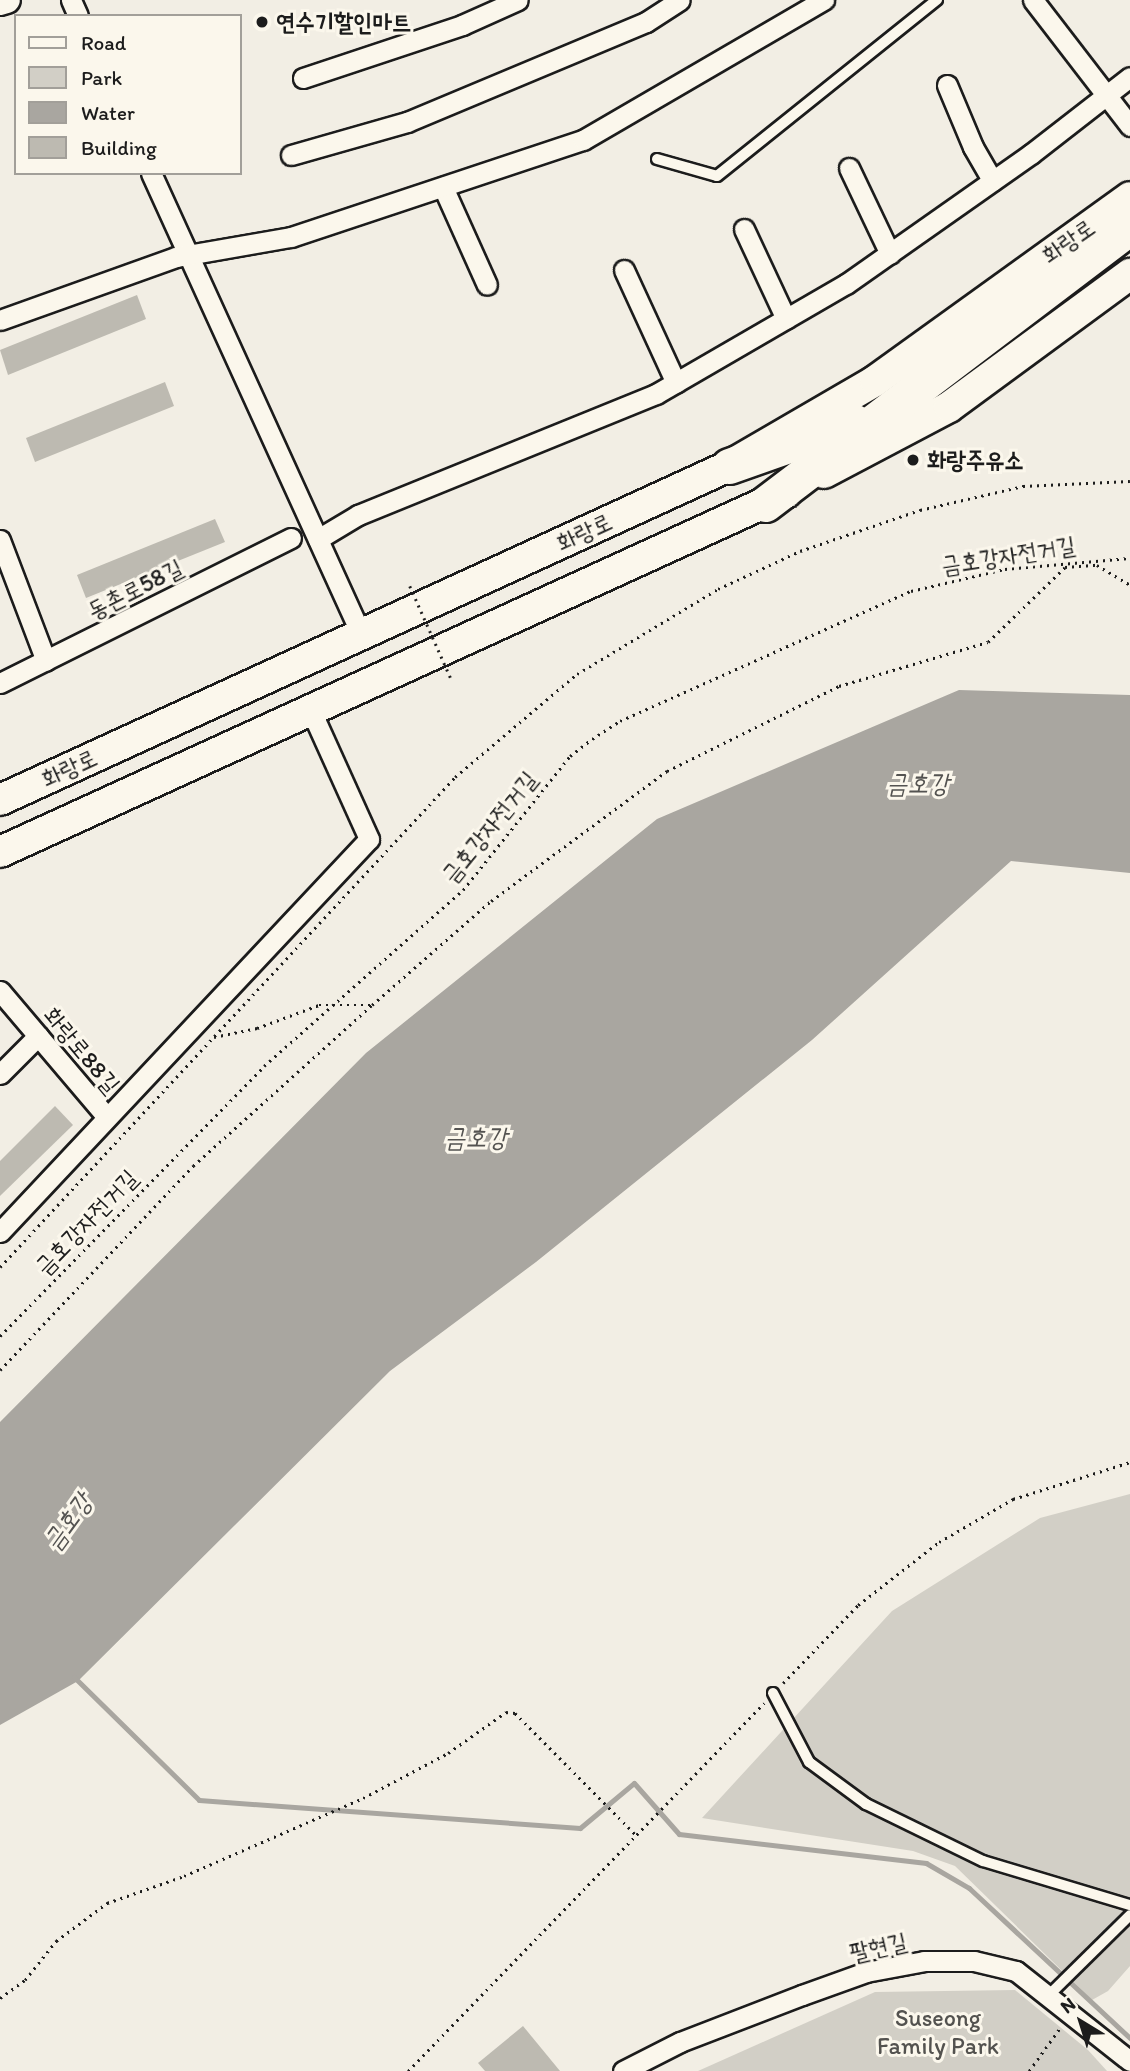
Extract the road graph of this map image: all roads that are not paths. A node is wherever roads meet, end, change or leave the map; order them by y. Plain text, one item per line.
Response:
1 (7, 0) edge
2 (518, 0) edge
3 (680, 0) edge
4 (824, 0) edge
5 (937, 0) edge
6 (1033, 0) edge
7 (0, 2) edge
8 (1130, 77) edge
9 (303, 78) dead end
10 (947, 85) dead end
11 (1106, 95) junction
12 (1130, 126) edge
13 (291, 155) dead end
14 (657, 159) dead end
15 (849, 168) dead end
16 (153, 175) edge
17 (993, 181) junction
18 (443, 187) junction
19 (1130, 197) edge
20 (1130, 227) edge
21 (744, 229) dead end
22 (890, 254) junction
23 (190, 255) junction
24 (624, 270) dead end
25 (1130, 275) edge
26 (487, 285) dead end
27 (786, 319) junction
28 (0, 320) edge
29 (676, 383) junction
30 (880, 412) junction
31 (729, 466) junction
32 (765, 504) junction
33 (291, 538) dead end
34 (318, 539) junction
35 (0, 540) edge
36 (361, 634) junction
37 (46, 661) junction
38 (0, 682) edge
39 (312, 713) junction
40 (0, 800) edge
41 (0, 852) edge
42 (0, 991) edge
43 (38, 1035) junction
44 (0, 1074) edge
45 (107, 1118) junction
46 (0, 1232) edge
47 (773, 1693) road end
48 (1130, 1905) edge
49 (1130, 1915) edge
50 (1048, 1996) junction
51 (1130, 2061) edge
52 (623, 2071) edge

1 - 7 main road
2 - 9 street
3 - 13 street
4 - 18 street
5 - 14 lane
6 - 11 street
8 - 11 street
10 - 17 street
11 - 12 street
11 - 17 street
15 - 22 street
16 - 23 street
17 - 22 street
18 - 23 street
18 - 26 street
19 - 31 main road, 화랑로
20 - 30 highway
21 - 27 street
22 - 27 street
23 - 28 street
23 - 34 street
24 - 29 street
25 - 32 main road, 화랑로
27 - 29 street
29 - 34 street
30 - 31 highway
30 - 32 highway
31 - 36 main road, 화랑로
32 - 39 main road, 화랑로
33 - 37 street, 동촌로58길
34 - 36 street
35 - 37 street
36 - 40 main road, 화랑로
37 - 38 street, 동촌로58길
39 - 41 main road, 화랑로
39 - 45 street
42 - 43 street, 화랑로88길
43 - 44 street
43 - 45 street, 화랑로88길
45 - 46 street, 화랑로88길
47 - 48 lane
49 - 50 lane
50 - 51 street, 팔현길
50 - 52 street, 팔현길

